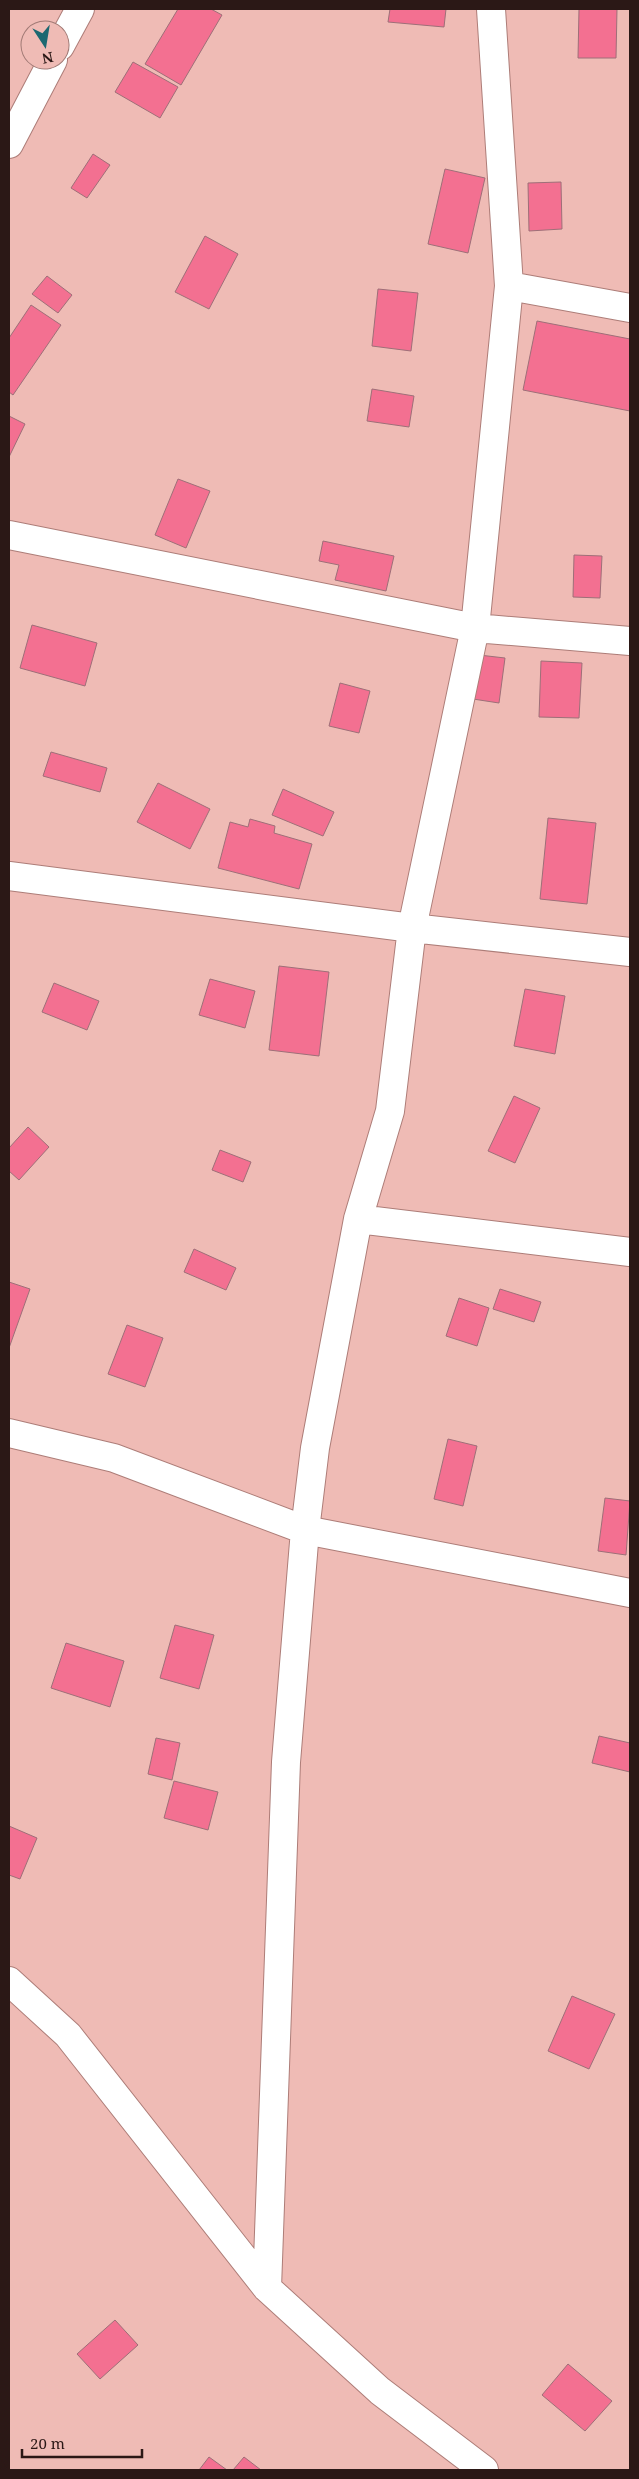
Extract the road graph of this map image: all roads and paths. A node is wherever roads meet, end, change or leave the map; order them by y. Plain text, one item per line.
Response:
1 (80, 9) edge
2 (491, 9) edge
3 (70, 28) edge
4 (48, 70) edge
5 (9, 144) edge
6 (509, 286) junction
7 (630, 308) edge
8 (9, 535) edge
9 (474, 628) junction
10 (630, 641) edge
11 (9, 876) edge
12 (412, 928) junction
13 (630, 952) edge
14 (358, 1219) junction
15 (630, 1252) edge
16 (9, 1433) edge
17 (305, 1530) junction
18 (630, 1593) edge
19 (9, 1981) edge
20 (267, 2288) junction
21 (484, 2470) edge

1 - 3 street
2 - 6 street
4 - 5 street
6 - 7 street
6 - 9 street
8 - 9 street
9 - 10 street
9 - 12 street
11 - 12 street
12 - 13 street
12 - 14 street
14 - 15 street
14 - 17 street
16 - 17 street
17 - 18 street
17 - 20 street
19 - 20 street
20 - 21 street

